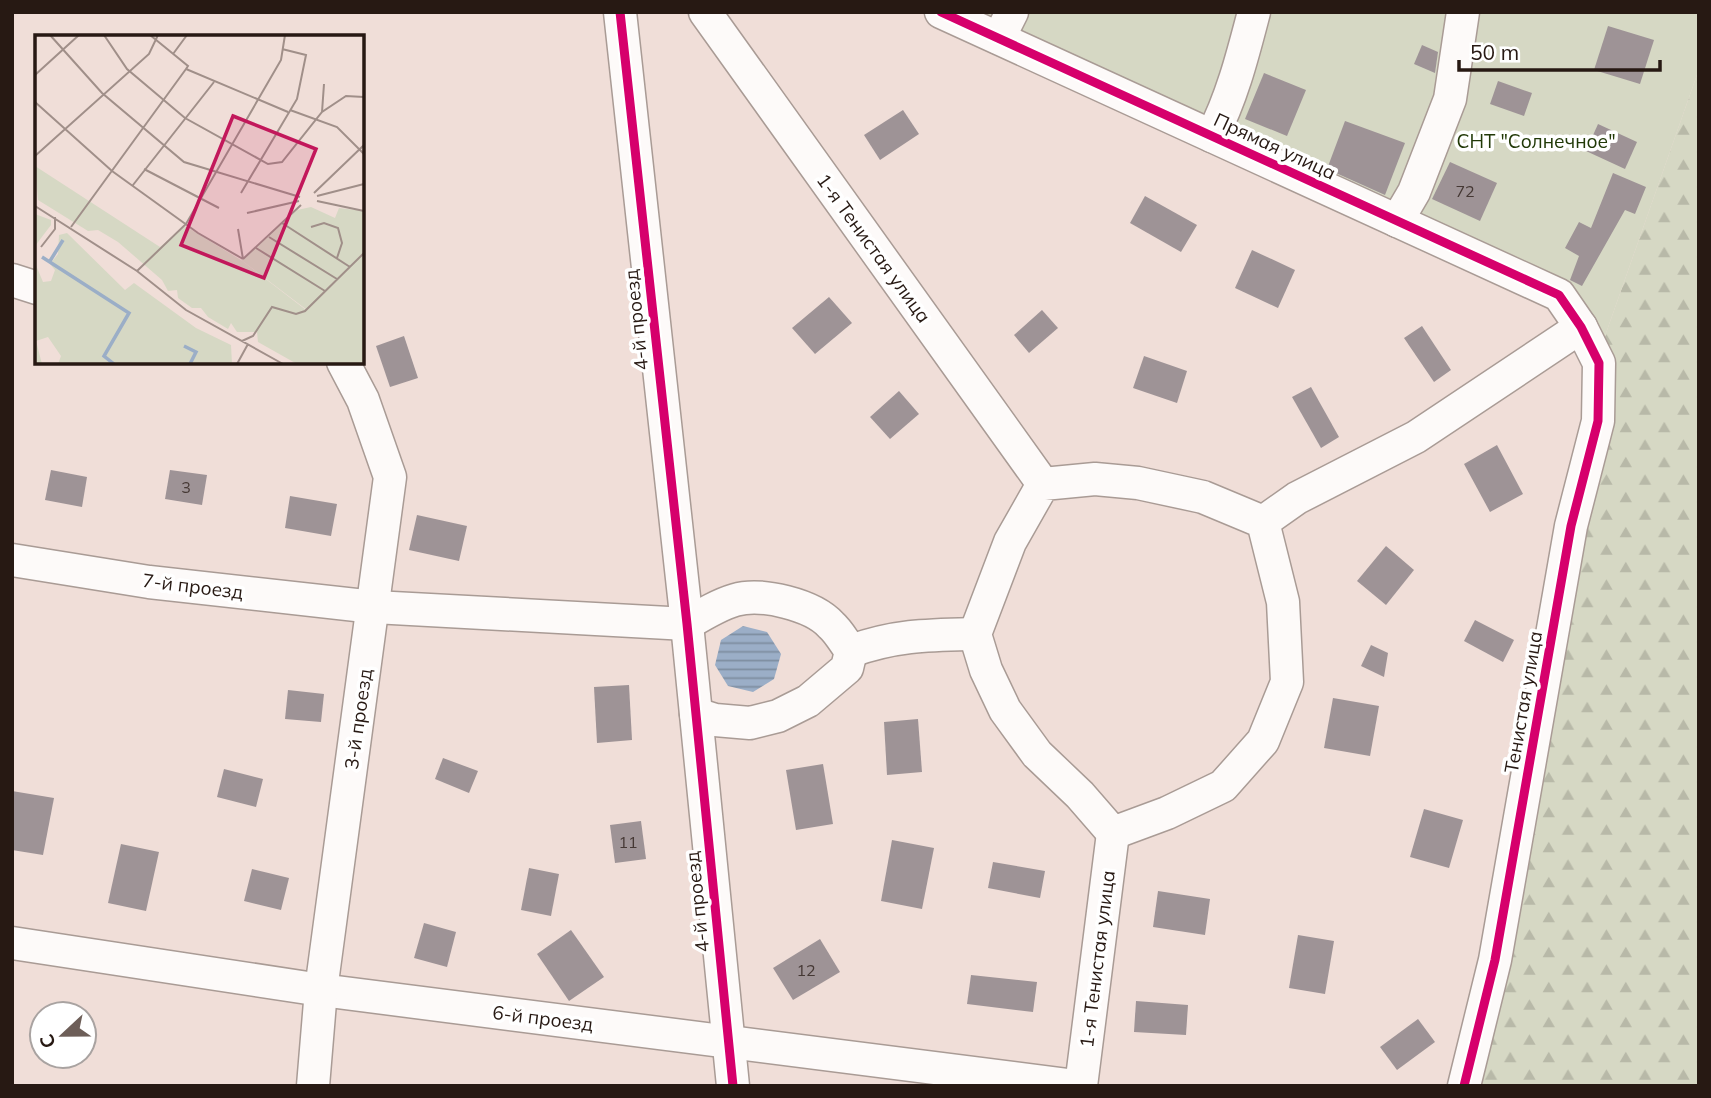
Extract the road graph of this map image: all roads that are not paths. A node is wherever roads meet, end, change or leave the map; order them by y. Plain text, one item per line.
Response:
1 (620, 12) edge
2 (705, 12) edge
3 (941, 12) edge
4 (1254, 12) edge
5 (1463, 12) edge
6 (1005, 25) edge
7 (1213, 136) junction
8 (1397, 221) junction
9 (12, 281) edge
10 (35, 287) edge
11 (1581, 327) junction
12 (344, 364) edge
13 (1043, 484) junction
14 (1263, 522) junction
15 (12, 560) edge
16 (374, 607) junction
17 (687, 624) junction
18 (975, 634) junction
19 (850, 651) junction
20 (696, 715) junction
21 (1114, 833) junction
22 (12, 943) edge
23 (321, 990) junction
24 (730, 1041) junction
25 (313, 1086) edge
26 (733, 1086) edge
27 (1076, 1086) edge
28 (1082, 1086) edge
29 (1464, 1086) edge

1 - 17 street, 4-й проезд
2 - 13 street, 1-я Тенистая улица
3 - 6 street, Прямая улица
4 - 7 street
5 - 8 street
6 - 7 street, Прямая улица
7 - 8 street, Прямая улица
8 - 11 street, Прямая улица
9 - 10 street
11 - 14 street
11 - 29 street, Тенистая улица
12 - 16 street, 3-й проезд
13 - 14 street
13 - 18 street
14 - 21 street
15 - 16 street, 7-й проезд
16 - 17 street, 7-й проезд
16 - 23 street, 3-й проезд
17 - 19 street
17 - 20 street
18 - 19 street
18 - 21 street
19 - 20 street
20 - 24 street, 4-й проезд
21 - 28 street, 1-я Тенистая улица
22 - 23 street, 6-й проезд
23 - 24 street, 6-й проезд
23 - 25 street, 3-й проезд
24 - 26 street, 4-й проезд
24 - 27 street, 6-й проезд

